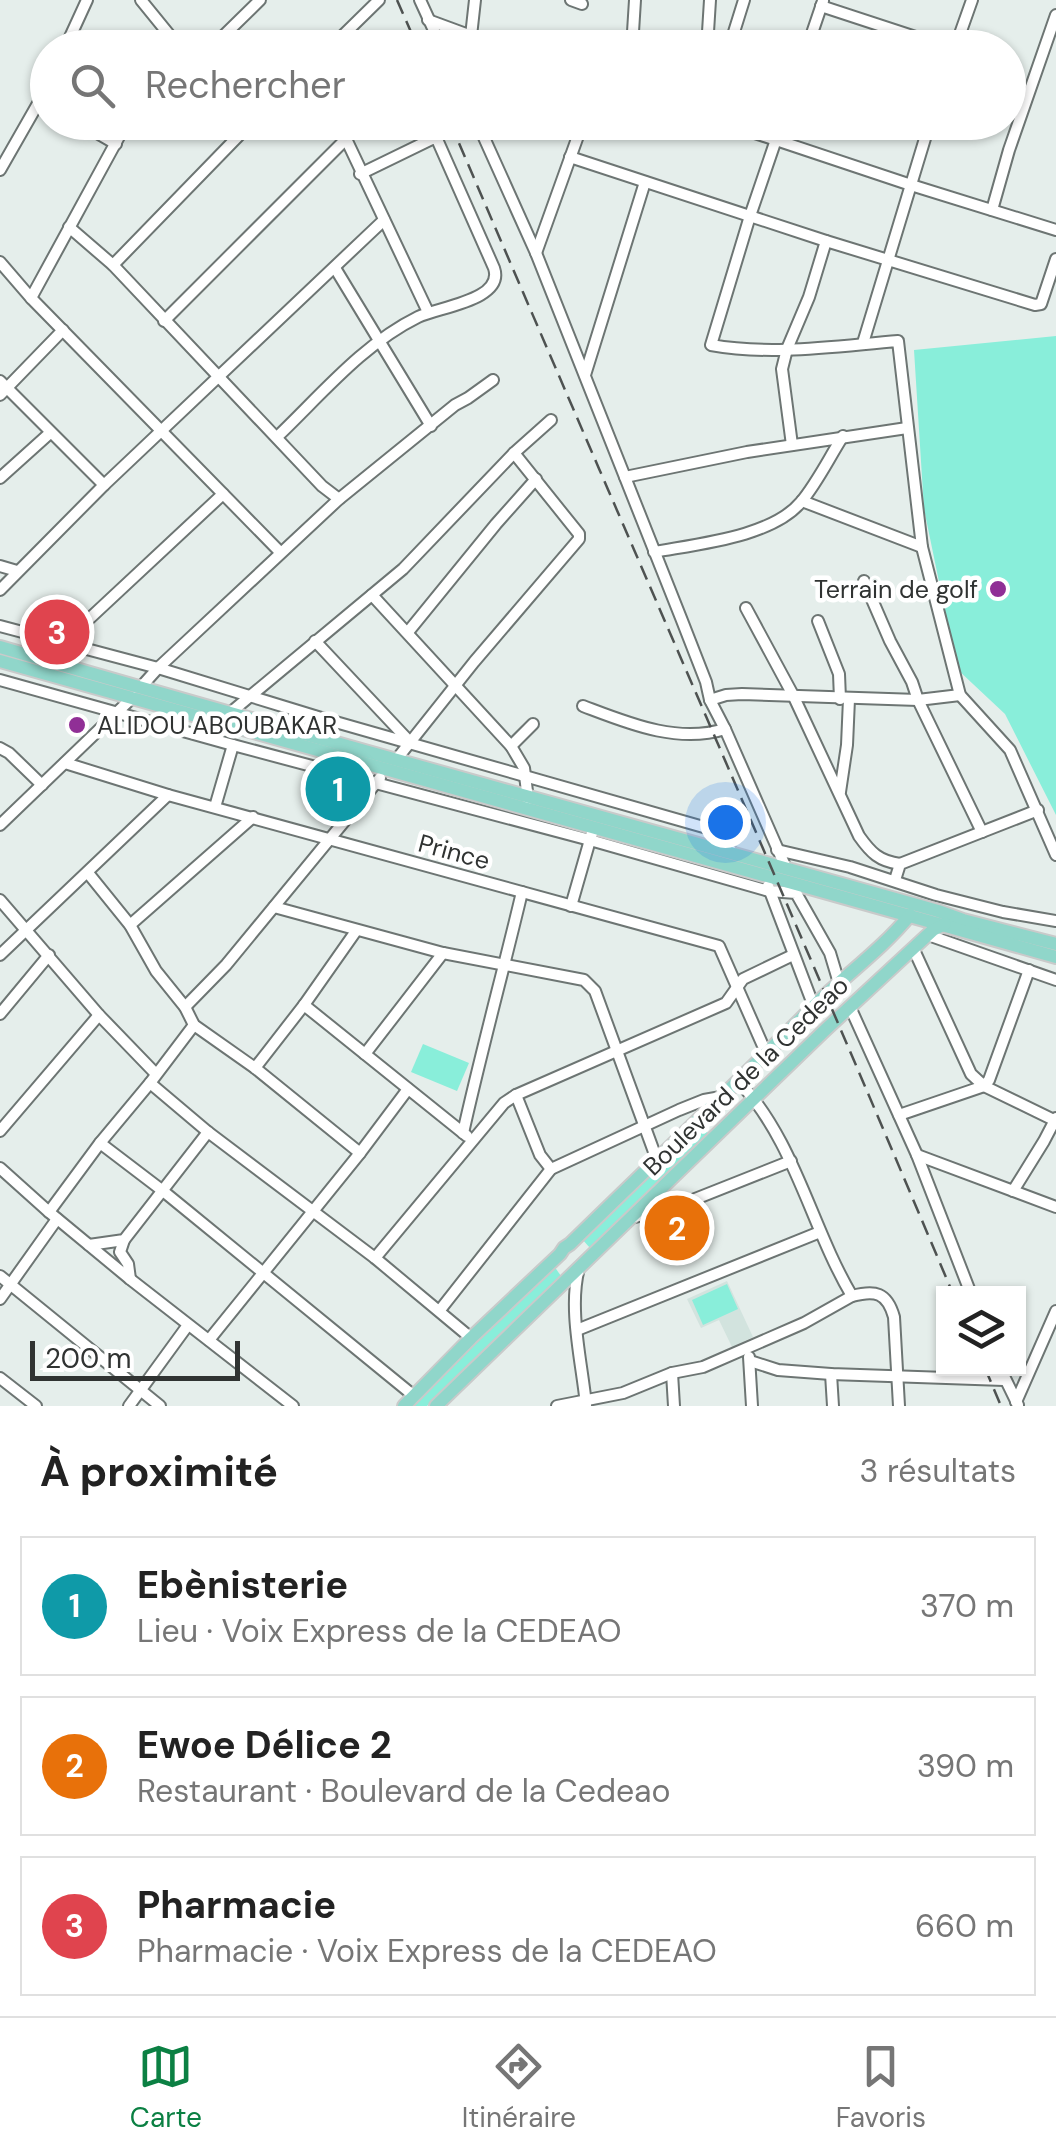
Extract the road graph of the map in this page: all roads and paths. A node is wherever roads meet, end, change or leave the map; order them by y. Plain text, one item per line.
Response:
1 (87, 0) edge
2 (260, 0) edge
3 (379, 0) edge
4 (420, 0) edge
5 (475, 0) edge
6 (635, 0) edge
7 (710, 0) edge
8 (744, 0) edge
9 (972, 0) edge
10 (148, 2) edge
11 (822, 3) edge
12 (1056, 15) edge
13 (428, 20) junction
14 (74, 30) edge
15 (167, 30) edge
16 (229, 30) edge
17 (348, 30) edge
18 (433, 30) edge
19 (455, 30) edge
20 (472, 30) edge
21 (633, 30) edge
22 (709, 30) edge
23 (735, 30) edge
24 (813, 30) edge
25 (900, 30) edge
26 (960, 30) edge
27 (1026, 101) edge
28 (30, 125) edge
29 (109, 140) edge
30 (118, 140) edge
31 (227, 140) edge
32 (345, 140) joint
33 (430, 140) edge
34 (438, 140) edge
35 (485, 140) edge
36 (576, 140) edge
37 (773, 140) edge
38 (925, 140) edge
39 (1012, 140) edge
40 (776, 141) junction
41 (116, 144) junction
42 (570, 157) junction
43 (0, 170) edge
44 (360, 174) junction
45 (645, 182) junction
46 (911, 185) junction
47 (992, 210) junction
48 (750, 216) junction
49 (384, 220) junction
50 (68, 228) junction
51 (1056, 230) edge
52 (826, 241) junction
53 (536, 254) junction
54 (886, 259) junction
55 (1056, 259) edge
56 (0, 262) edge
57 (113, 265) junction
58 (336, 268) junction
59 (31, 298) junction
60 (428, 312) junction
61 (164, 322) junction
62 (62, 330) junction
63 (378, 340) junction
64 (863, 344) junction
65 (788, 349) junction
66 (585, 375) junction
67 (218, 377) junction
68 (493, 380) dead end
69 (2, 388) edge
70 (551, 420) dead end
71 (431, 426) junction
72 (907, 428) junction
73 (161, 431) junction
74 (50, 433) junction
75 (843, 436) junction
76 (277, 438) junction
77 (792, 445) junction
78 (514, 453) junction
79 (625, 477) junction
80 (0, 478) edge
81 (536, 479) junction
82 (104, 485) junction
83 (222, 494) junction
84 (339, 499) junction
85 (802, 502) junction
86 (922, 547) junction
87 (280, 552) junction
88 (654, 552) junction
89 (0, 566) edge
90 (17, 571) junction
91 (864, 581) dead end
92 (0, 590) edge
93 (372, 595) junction
94 (746, 608) dead end
95 (818, 621) dead end
96 (0, 626) edge
97 (408, 632) junction
98 (315, 641) junction
99 (63, 643) junction
100 (0, 647) edge
101 (45, 660) junction
102 (0, 661) edge
103 (158, 668) junction
104 (0, 680) edge
105 (457, 686) junction
106 (137, 692) junction
107 (793, 695) junction
108 (960, 695) junction
109 (250, 696) junction
110 (845, 699) junction
111 (710, 700) junction
112 (918, 700) junction
113 (583, 706) dead end
114 (118, 713) junction
115 (230, 713) junction
116 (532, 724) dead end
117 (725, 728) junction
118 (409, 742) junction
119 (233, 745) junction
120 (511, 746) junction
121 (0, 748) edge
122 (65, 763) junction
123 (392, 765) junction
124 (525, 776) junction
125 (376, 783) junction
126 (42, 785) junction
127 (840, 792) junction
128 (168, 795) junction
129 (528, 799) junction
130 (214, 807) junction
131 (1038, 810) junction
132 (253, 817) junction
133 (0, 826) edge
134 (982, 832) junction
135 (592, 834) junction
136 (330, 838) junction
137 (777, 850) junction
138 (732, 853) junction
139 (1056, 855) edge
140 (900, 864) junction
141 (786, 868) junction
142 (88, 873) junction
143 (766, 875) junction
144 (895, 880) junction
145 (769, 891) junction
146 (522, 892) junction
147 (0, 900) edge
148 (572, 906) junction
149 (274, 907) junction
150 (910, 915) junction
151 (940, 918) junction
152 (1056, 920) edge
153 (130, 925) junction
154 (28, 930) junction
155 (356, 931) junction
156 (928, 935) junction
157 (1056, 944) edge
158 (914, 950) junction
159 (444, 953) junction
160 (793, 954) junction
161 (0, 955) edge
162 (49, 955) junction
163 (1056, 957) edge
164 (504, 964) junction
165 (1030, 970) junction
166 (1056, 980) edge
167 (840, 982) junction
168 (737, 984) junction
169 (304, 1005) junction
170 (814, 1006) junction
171 (185, 1007) junction
172 (850, 1008) junction
173 (0, 1014) edge
174 (99, 1015) junction
175 (194, 1024) junction
176 (824, 1031) junction
177 (617, 1051) junction
178 (365, 1054) junction
179 (767, 1054) junction
180 (255, 1068) junction
181 (153, 1078) junction
182 (739, 1082) junction
183 (984, 1086) junction
184 (408, 1089) junction
185 (516, 1095) junction
186 (723, 1097) junction
187 (755, 1099) junction
188 (899, 1114) junction
189 (705, 1115) junction
190 (1056, 1120) edge
191 (644, 1126) junction
192 (0, 1131) edge
193 (208, 1132) junction
194 (720, 1133) junction
195 (468, 1137) junction
196 (100, 1143) junction
197 (360, 1153) junction
198 (917, 1155) junction
199 (656, 1160) junction
200 (790, 1161) junction
201 (0, 1168) edge
202 (551, 1169) junction
203 (163, 1191) junction
204 (1012, 1191) junction
205 (1056, 1207) edge
206 (312, 1212) junction
207 (53, 1215) junction
208 (630, 1218) junction
209 (820, 1232) junction
210 (124, 1240) junction
211 (88, 1244) junction
212 (565, 1249) junction
213 (375, 1258) junction
214 (581, 1266) junction
215 (264, 1273) junction
216 (0, 1276) edge
217 (130, 1278) junction
218 (12, 1284) junction
219 (967, 1286) edge
220 (852, 1296) junction
221 (0, 1300) edge
222 (440, 1310) junction
223 (1056, 1311) edge
224 (188, 1326) junction
225 (577, 1330) junction
226 (471, 1338) junction
227 (209, 1340) junction
228 (749, 1354) junction
229 (672, 1373) junction
230 (831, 1374) junction
231 (936, 1376) edge
232 (1003, 1376) edge
233 (898, 1377) junction
234 (0, 1378) edge
235 (141, 1390) junction
236 (409, 1401) edge
237 (586, 1404) edge
238 (1017, 1404) edge
239 (36, 1406) edge
240 (129, 1406) edge
241 (160, 1406) edge
242 (293, 1406) edge
243 (436, 1406) edge
244 (557, 1406) edge
245 (674, 1406) edge
246 (752, 1406) edge
247 (832, 1406) edge
248 (899, 1406) edge

1 - 14 street
2 - 16 street
3 - 17 street
4 - 13 street
5 - 20 street
6 - 21 street
7 - 22 street
8 - 23 street
9 - 26 street
10 - 15 street
11 - 24 street
11 - 25 street
12 - 27 street
13 - 18 street
13 - 19 street
28 - 43 street
29 - 41 street
30 - 41 street
31 - 57 street
32 - 44 street
32 - 61 street
33 - 44 street
34 - 60 street
35 - 53 street
36 - 42 street
37 - 40 street
38 - 46 street
39 - 47 street
40 - 46 street
40 - 48 street
41 - 50 street
42 - 45 street
42 - 53 street
44 - 49 street
45 - 48 street
45 - 66 street
46 - 47 street
46 - 54 street
47 - 51 street
48 - 52 street
48 - 65 street
49 - 58 street
49 - 60 street
50 - 57 street
50 - 59 street
52 - 54 street
52 - 65 street
53 - 66 street
54 - 55 street
54 - 64 street
56 - 59 street
57 - 61 street
58 - 63 street
58 - 67 street
59 - 62 street
60 - 63 street
61 - 67 street
62 - 69 street
62 - 73 street
63 - 71 street
63 - 76 street
64 - 65 street
64 - 72 street
65 - 77 street
66 - 79 street
67 - 73 street
67 - 76 street
68 - 71 street
69 - 74 street
70 - 78 street
71 - 84 street
72 - 75 street
72 - 86 street
73 - 82 street
73 - 83 street
74 - 80 street
74 - 82 street
75 - 77 street
75 - 85 street
76 - 84 street
77 - 79 street
78 - 81 street
78 - 93 street
79 - 88 street
81 - 97 street
81 - 105 street
82 - 90 street
83 - 87 street
83 - 99 street
84 - 87 street
85 - 86 street
85 - 88 street
86 - 108 street
87 - 103 street
88 - 111 street
89 - 90 street
90 - 92 street
91 - 112 street
93 - 97 street
93 - 98 street
94 - 107 street
95 - 110 street
96 - 99 street
97 - 105 street
98 - 109 street
98 - 118 street
99 - 101 street
99 - 103 street
100 - 101 main road
101 - 106 main road
102 - 106 main road
103 - 106 street
103 - 109 street
104 - 114 street
105 - 118 street
105 - 120 street
106 - 114 street
106 - 115 main road
106 - 123 main road
107 - 110 street
107 - 111 street
107 - 127 street
108 - 112 street
108 - 131 street
109 - 115 street
109 - 118 street
110 - 112 street
110 - 127 street
111 - 117 street
112 - 134 street
113 - 117 street
114 - 119 street
114 - 122 street
115 - 123 main road
116 - 120 street
117 - 137 street
118 - 123 street
118 - 124 street
119 - 125 street
119 - 130 street
120 - 124 street
121 - 126 street
122 - 126 street
122 - 128 street, Prince
123 - 125 street
123 - 129 main road
123 - 135 main road
124 - 129 street
124 - 138 street
125 - 135 street
125 - 136 street
126 - 133 street
127 - 140 street
128 - 130 street, Prince
128 - 142 street
129 - 138 main road
130 - 132 street, Prince
131 - 134 street
131 - 139 street
132 - 136 street, Prince
132 - 153 street
134 - 140 street
135 - 143 main road
135 - 145 street
135 - 148 street
136 - 146 street, Prince
136 - 149 street
137 - 141 street
137 - 144 street
138 - 141 main road
140 - 144 street
141 - 151 main road
142 - 153 street
142 - 154 street
143 - 145 street
143 - 150 main road
144 - 152 street
145 - 160 street
145 - 167 street
146 - 148 street, Prince
146 - 164 street
147 - 154 street
148 - 168 street, Prince
149 - 155 street
149 - 171 street
150 - 151 main road
150 - 167 main road, Boulevard de la Cedeao
151 - 156 main road, Boulevard de la Cedeao
151 - 157 main road
151 - 163 main road
153 - 171 street
154 - 161 street
154 - 162 street
155 - 159 street
155 - 169 street
156 - 158 main road, Boulevard de la Cedeao
156 - 165 street
158 - 172 main road, Boulevard de la Cedeao
158 - 183 street
159 - 164 street
159 - 178 street
160 - 168 street
160 - 170 street
162 - 173 street
162 - 174 street
164 - 177 street
164 - 195 street
165 - 166 street
165 - 183 street
167 - 170 main road, Boulevard de la Cedeao
167 - 172 main road
168 - 177 street
168 - 179 street, Prince
169 - 178 street
169 - 180 street
170 - 176 main road
170 - 179 main road, Boulevard de la Cedeao
171 - 175 street
172 - 176 main road, Boulevard de la Cedeao
172 - 188 street
174 - 181 street
174 - 192 street
175 - 180 street
175 - 181 street
176 - 187 main road, Boulevard de la Cedeao
177 - 185 street
177 - 191 street
178 - 184 street
179 - 182 main road, Boulevard de la Cedeao
180 - 197 street
181 - 193 street
181 - 196 street
182 - 186 main road, Boulevard de la Cedeao
182 - 187 street
183 - 188 street
183 - 190 street
184 - 195 street
184 - 197 street
185 - 195 street
185 - 202 street
186 - 189 main road, Boulevard de la Cedeao
186 - 191 street
187 - 194 main road, Boulevard de la Cedeao
187 - 200 street
188 - 198 street
189 - 194 main road
189 - 199 main road, Boulevard de la Cedeao
190 - 204 street
191 - 199 street
191 - 202 street
193 - 203 street
193 - 206 street
194 - 208 main road, Boulevard de la Cedeao
195 - 213 street
196 - 203 street
196 - 207 street
197 - 206 street
198 - 204 street
198 - 219 street
199 - 212 main road, Boulevard de la Cedeao
200 - 208 street
200 - 209 street
201 - 207 street
202 - 222 street
203 - 210 street
203 - 215 street
204 - 205 street
206 - 213 street
206 - 215 street
207 - 211 street
207 - 218 street
208 - 214 main road, Boulevard de la Cedeao
209 - 220 street
209 - 225 street
210 - 211 street
210 - 217 street
211 - 217 street
212 - 214 main road
212 - 214 main road
212 - 226 main road, Boulevard de la Cedeao
213 - 222 street
214 - 225 street
214 - 243 main road, Boulevard de la Cedeao
215 - 227 street
215 - 236 street
216 - 218 street
217 - 224 street
218 - 221 street
218 - 235 street
220 - 228 street
220 - 233 street
222 - 226 street
223 - 238 street
224 - 227 street
224 - 235 street
225 - 237 street
226 - 236 main road, Boulevard de la Cedeao
227 - 242 street
228 - 229 street
228 - 230 street
228 - 246 street
229 - 237 street
229 - 245 street
230 - 233 street
230 - 247 street
231 - 233 street
232 - 238 street
233 - 248 street
234 - 239 street
235 - 240 street
235 - 241 street
237 - 244 street

